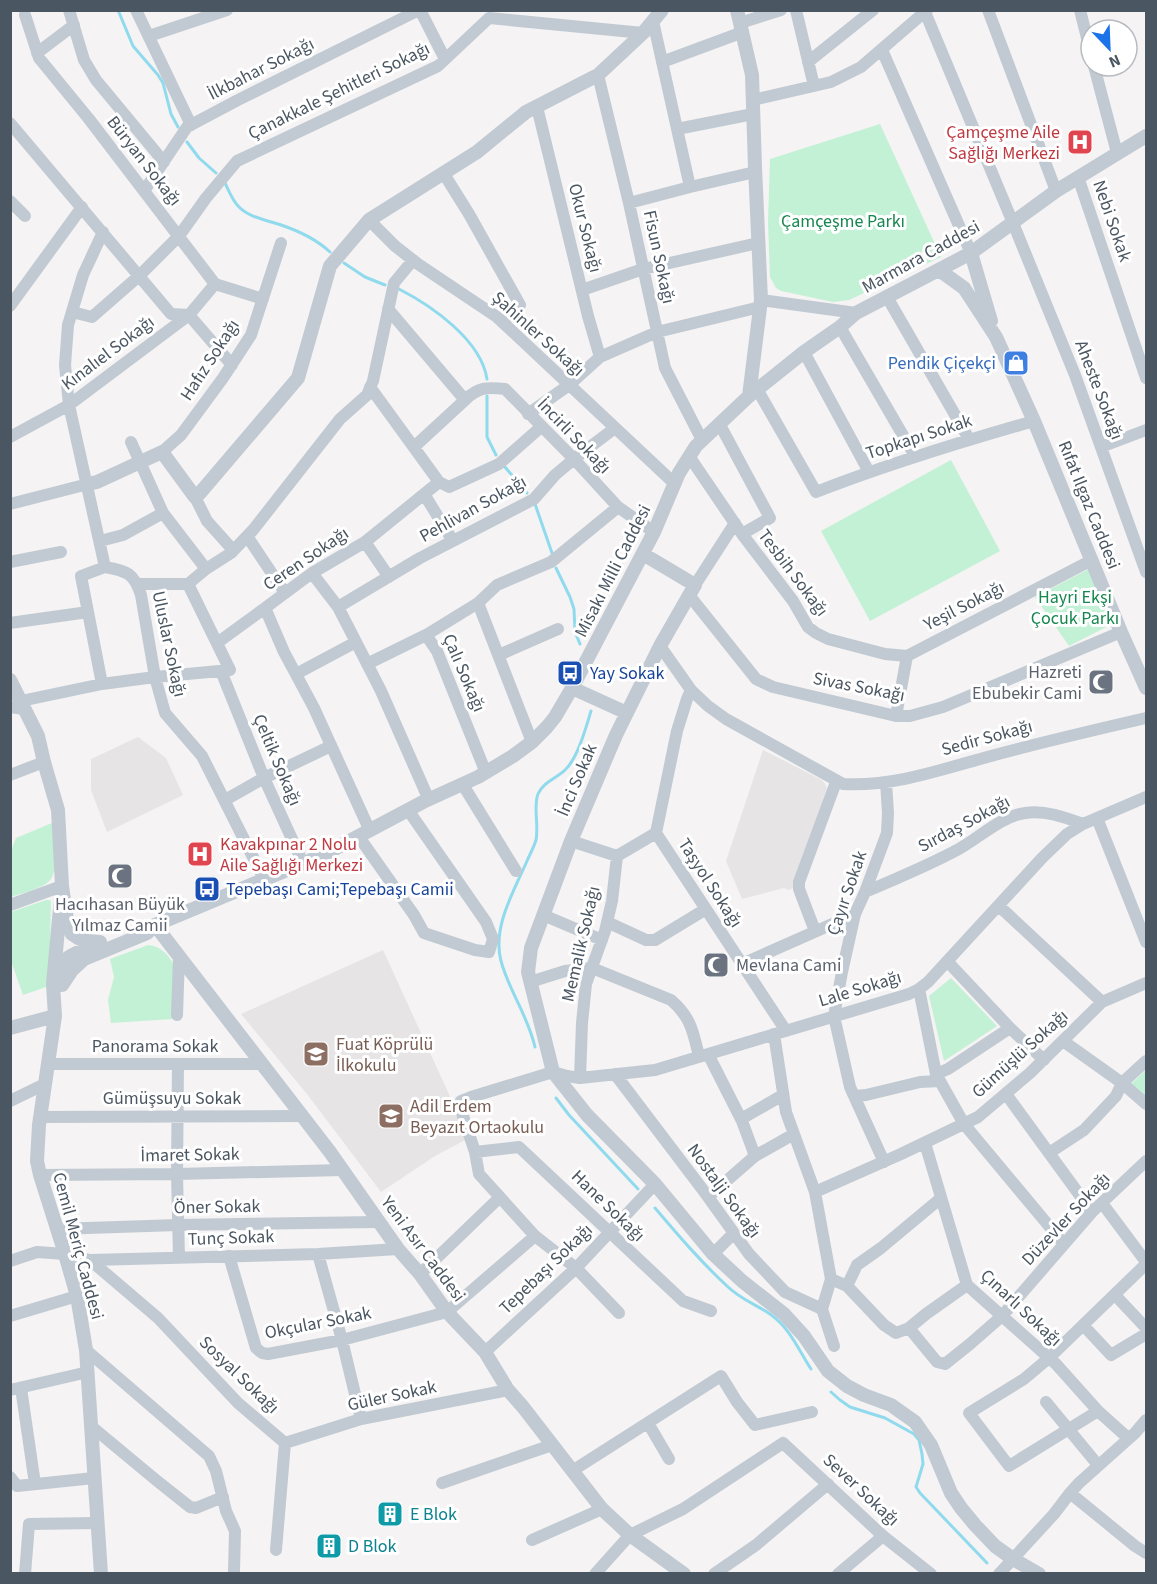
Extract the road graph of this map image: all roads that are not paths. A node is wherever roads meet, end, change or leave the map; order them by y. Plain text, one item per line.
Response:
1 (69, 10) edge
2 (136, 10) edge
3 (227, 10) edge
4 (388, 10) edge
5 (420, 10) edge
6 (781, 10) edge
7 (796, 10) edge
8 (873, 10) edge
9 (988, 10) edge
10 (926, 11) edge
11 (208, 14) edge
12 (25, 15) dead end
13 (658, 16) edge
14 (740, 22) edge
15 (392, 24) junction
16 (74, 25) junction
17 (643, 33) junction
18 (149, 36) junction
19 (882, 50) junction
20 (37, 52) junction
21 (445, 59) junction
22 (662, 62) junction
23 (808, 62) junction
24 (598, 75) junction
25 (1097, 78) edge
26 (814, 86) junction
27 (753, 100) junction
28 (537, 107) junction
29 (753, 114) junction
30 (10, 123) edge
31 (191, 125) junction
32 (677, 129) junction
33 (1146, 138) edge
34 (1117, 153) junction
35 (164, 162) junction
36 (755, 172) junction
37 (444, 174) junction
38 (1078, 177) junction
39 (690, 187) junction
40 (144, 191) junction
41 (1056, 191) junction
42 (10, 201) edge
43 (629, 203) junction
44 (82, 207) junction
45 (26, 216) dead end
46 (369, 220) junction
47 (1013, 223) junction
48 (103, 232) junction
49 (179, 236) junction
50 (281, 243) dead end
51 (758, 243) junction
52 (971, 253) junction
53 (413, 260) junction
54 (644, 269) junction
55 (939, 270) junction
56 (139, 276) junction
57 (215, 284) junction
58 (582, 290) junction
59 (887, 297) junction
60 (263, 299) junction
61 (761, 303) junction
62 (10, 306) edge
63 (388, 309) junction
64 (72, 312) junction
65 (856, 313) junction
66 (189, 315) junction
67 (503, 323) junction
68 (840, 327) junction
69 (657, 332) junction
70 (996, 337) junction
71 (804, 352) junction
72 (600, 357) junction
73 (232, 365) junction
74 (1146, 378) edge
75 (569, 385) junction
76 (370, 387) junction
77 (753, 392) junction
78 (465, 400) junction
79 (69, 405) junction
80 (528, 414) junction
81 (1034, 421) junction
82 (719, 423) junction
83 (541, 427) junction
84 (615, 428) junction
85 (1146, 430) edge
86 (10, 437) edge
87 (969, 439) junction
88 (702, 440) junction
89 (131, 442) dead end
90 (414, 447) junction
91 (1101, 447) junction
92 (162, 452) junction
93 (689, 456) junction
94 (915, 456) junction
95 (574, 459) junction
96 (140, 462) junction
97 (869, 472) junction
98 (439, 482) junction
99 (88, 484) junction
100 (675, 484) junction
101 (424, 494) junction
102 (195, 497) junction
103 (10, 504) edge
104 (618, 507) junction
105 (163, 513) junction
106 (738, 529) junction
107 (654, 531) junction
108 (247, 536) junction
109 (100, 541) junction
110 (453, 541) junction
111 (365, 542) junction
112 (233, 550) junction
113 (61, 552) dead end
114 (643, 554) junction
115 (1092, 560) junction
116 (10, 562) edge
117 (105, 567) junction
118 (206, 569) junction
119 (1146, 572) edge
120 (312, 573) junction
121 (388, 577) junction
122 (138, 584) junction
123 (188, 584) junction
124 (692, 590) junction
125 (285, 593) junction
126 (478, 603) junction
127 (338, 607) junction
128 (265, 608) junction
129 (88, 612) junction
130 (10, 623) edge
131 (558, 629) dead end
132 (1121, 632) junction
133 (426, 635) junction
134 (356, 642) junction
135 (217, 643) junction
136 (660, 646) junction
137 (499, 655) junction
138 (907, 656) junction
139 (367, 664) junction
140 (1141, 664) edge
141 (226, 671) junction
142 (296, 674) junction
143 (155, 676) junction
144 (10, 680) edge
145 (102, 684) junction
146 (572, 688) junction
147 (1146, 688) edge
148 (691, 690) junction
149 (19, 706) edge
150 (627, 712) junction
151 (896, 716) junction
152 (1146, 718) edge
153 (532, 742) junction
154 (331, 746) junction
155 (44, 762) junction
156 (486, 773) junction
157 (10, 775) edge
158 (264, 778) junction
159 (836, 782) junction
160 (886, 782) junction
161 (462, 785) junction
162 (1146, 797) edge
163 (225, 800) junction
164 (429, 800) junction
165 (408, 810) junction
166 (1097, 818) junction
167 (1083, 824) junction
168 (656, 833) junction
169 (365, 834) junction
170 (571, 841) junction
171 (617, 856) junction
172 (303, 863) junction
173 (516, 871) dead end
174 (264, 879) junction
175 (62, 886) junction
176 (865, 892) junction
177 (10, 905) edge
178 (999, 906) junction
179 (66, 909) junction
180 (706, 909) junction
181 (855, 914) junction
182 (543, 915) junction
183 (607, 922) junction
184 (155, 925) junction
185 (58, 929) junction
186 (815, 931) junction
187 (602, 940) junction
188 (100, 942) junction
189 (1146, 942) edge
190 (66, 956) junction
191 (179, 957) junction
192 (84, 959) junction
193 (947, 961) junction
194 (742, 964) junction
195 (592, 968) junction
196 (54, 973) junction
197 (530, 982) junction
198 (1146, 983) edge
199 (62, 985) junction
200 (919, 989) junction
201 (1102, 1002) junction
202 (177, 1015) dead end
203 (55, 1016) junction
204 (834, 1016) junction
205 (10, 1028) edge
206 (1010, 1028) junction
207 (780, 1032) junction
208 (1063, 1041) junction
209 (704, 1055) junction
210 (1044, 1060) junction
211 (1146, 1061) edge
212 (48, 1064) junction
213 (178, 1064) junction
214 (262, 1064) junction
215 (553, 1072) junction
216 (615, 1074) junction
217 (580, 1078) junction
218 (938, 1078) junction
219 (1122, 1083) junction
220 (45, 1084) junction
221 (1006, 1094) junction
222 (783, 1095) junction
223 (854, 1096) junction
224 (10, 1101) edge
225 (1146, 1104) edge
226 (179, 1116) junction
227 (303, 1116) junction
228 (40, 1117) junction
229 (741, 1119) junction
230 (964, 1124) junction
231 (794, 1134) junction
232 (925, 1143) junction
233 (475, 1152) junction
234 (1049, 1153) junction
235 (755, 1156) junction
236 (1146, 1161) edge
237 (884, 1162) junction
238 (342, 1170) junction
239 (177, 1174) junction
240 (40, 1175) junction
241 (655, 1184) junction
242 (815, 1192) junction
243 (708, 1197) junction
244 (500, 1198) junction
245 (941, 1198) junction
246 (1102, 1203) junction
247 (1092, 1212) junction
248 (378, 1222) junction
249 (178, 1225) junction
250 (57, 1229) junction
251 (609, 1233) junction
252 (734, 1233) junction
253 (535, 1236) junction
254 (1064, 1244) junction
255 (398, 1249) junction
256 (65, 1254) junction
257 (318, 1254) junction
258 (713, 1254) junction
259 (229, 1256) junction
260 (178, 1258) junction
261 (90, 1260) junction
262 (10, 1261) edge
263 (1146, 1263) edge
264 (576, 1268) junction
265 (420, 1274) junction
266 (831, 1279) junction
267 (967, 1285) junction
268 (847, 1286) junction
269 (1115, 1294) junction
270 (77, 1296) junction
271 (822, 1309) junction
272 (711, 1311) dead end
273 (447, 1312) junction
274 (618, 1313) dead end
275 (10, 1316) edge
276 (1002, 1316) junction
277 (1083, 1325) junction
278 (909, 1328) junction
279 (1146, 1328) edge
280 (1146, 1334) edge
281 (342, 1340) junction
282 (834, 1346) dead end
283 (86, 1350) junction
284 (485, 1352) junction
285 (1049, 1358) junction
286 (88, 1372) junction
287 (16, 1389) edge
288 (508, 1390) junction
289 (1046, 1402) dead end
290 (1098, 1411) junction
291 (812, 1412) dead end
292 (361, 1419) junction
293 (1146, 1420) edge
294 (648, 1423) junction
295 (91, 1426) junction
296 (1068, 1430) junction
297 (1128, 1438) junction
298 (285, 1443) junction
299 (552, 1445) junction
300 (669, 1459) dead end
301 (1098, 1465) junction
302 (572, 1470) junction
303 (10, 1477) edge
304 (94, 1478) junction
305 (442, 1483) dead end
306 (35, 1484) junction
307 (828, 1484) junction
308 (1070, 1493) junction
309 (223, 1497) junction
310 (602, 1509) junction
311 (96, 1523) junction
312 (630, 1535) junction
313 (883, 1536) junction
314 (1146, 1538) edge
315 (532, 1540) dead end
316 (1135, 1546) junction
317 (276, 1550) dead end
318 (1146, 1553) edge
319 (1013, 1558) junction
320 (234, 1571) dead end
321 (25, 1574) edge
322 (101, 1574) edge
323 (595, 1574) edge
324 (684, 1574) edge
325 (714, 1574) edge
326 (838, 1574) edge
327 (931, 1574) edge
328 (999, 1574) edge
329 (1039, 1574) edge

1 - 16 street
2 - 18 street
3 - 11 street
4 - 15 street
5 - 15 street, İlkbahar Sokağı
5 - 21 street
6 - 14 street
7 - 23 street
8 - 23 street
9 - 41 street
10 - 19 street
10 - 47 street, Aheste Sokağı
11 - 18 street
12 - 20 street, Büryan Sokağı
13 - 17 street
13 - 22 street
14 - 22 street
14 - 27 street
15 - 31 street, İlkbahar Sokağı
16 - 20 street
16 - 35 street
17 - 21 street, Çanakkale Şehitleri Sokağı
17 - 24 street
18 - 31 street
19 - 26 street
19 - 52 street
20 - 40 street, Büryan Sokağı
21 - 49 street, Çanakkale Şehitleri Sokağı
22 - 32 street
23 - 26 street
24 - 28 street
24 - 43 street, Fisun Sokağı
25 - 34 street
26 - 27 street
27 - 29 street
28 - 37 street
28 - 58 street, Okur Sokağı
29 - 32 street
29 - 36 street
30 - 44 street
31 - 35 street, İlkbahar Sokağı
32 - 39 street
33 - 34 street, Marmara Caddesi
34 - 38 street, Marmara Caddesi
35 - 40 street, İlkbahar Sokağı
36 - 39 street
36 - 51 street
37 - 46 street
37 - 67 street
38 - 41 street, Marmara Caddesi
38 - 74 street, Nebi Sokak
39 - 43 street
40 - 49 street, Büryan Sokağı
41 - 47 street, Marmara Caddesi
42 - 45 street
43 - 54 street, Fisun Sokağı
44 - 48 street
44 - 62 street
46 - 53 street, Şahinler Sokağı
46 - 102 street
47 - 52 street, Marmara Caddesi
47 - 91 street, Aheste Sokağı
48 - 56 street
48 - 64 street
49 - 56 street, Çanakkale Şehitleri Sokağı
49 - 57 street, Büryan Sokağı
50 - 60 street, Hafız Sokağı
51 - 54 street
51 - 61 street
52 - 55 street, Marmara Caddesi
52 - 70 street, Rıfat Ilgaz Caddesi
53 - 63 street
53 - 67 street, Şahinler Sokağı
54 - 58 street
54 - 69 street, Fisun Sokağı
55 - 59 street, Marmara Caddesi
55 - 70 street, Rıfat Ilgaz Caddesi
56 - 64 street, Çanakkale Şehitleri Sokağı
56 - 66 street
57 - 60 street
57 - 66 street, Kınalıel Sokağı
58 - 72 street, Okur Sokağı
59 - 65 street, Marmara Caddesi
59 - 87 street
60 - 73 street, Hafız Sokağı
61 - 65 street
61 - 69 street
61 - 77 street
63 - 76 street
63 - 78 street
64 - 79 street
65 - 68 street, Marmara Caddesi
66 - 73 street
66 - 79 street, Kınalıel Sokağı
67 - 75 street, Şahinler Sokağı
68 - 71 street, Marmara Caddesi
68 - 94 street
69 - 72 street
69 - 88 street, Fisun Sokağı
70 - 81 street, Rıfat Ilgaz Caddesi
71 - 77 street, Marmara Caddesi
71 - 97 street
72 - 75 street
73 - 92 street, Hafız Sokağı
75 - 80 street
75 - 84 street, Şahinler Sokağı
76 - 90 street
76 - 108 street
77 - 82 street, Misakı Milli Caddesi
77 - 97 street, Topkapı Sokak
78 - 80 street, İncirli Sokağı
78 - 90 street, İncirli Sokağı
79 - 86 street, Kınalıel Sokağı
79 - 99 street
80 - 83 street, İncirli Sokağı
81 - 87 street, Topkapı Sokak
81 - 115 street, Rıfat Ilgaz Caddesi
82 - 88 street, Misakı Milli Caddesi
82 - 106 street
83 - 95 street, İncirli Sokağı
83 - 98 street
84 - 95 street, Pehlivan Sokağı
84 - 100 street, Şahinler Sokağı
85 - 91 street
87 - 94 street, Topkapı Sokak
88 - 93 street, Misakı Milli Caddesi
89 - 96 street
90 - 98 street
91 - 119 street, Aheste Sokağı
92 - 96 street
92 - 102 street
93 - 100 street, Misakı Milli Caddesi
93 - 106 street, Tesbih Sokağı
94 - 97 street, Topkapı Sokak
95 - 104 street, İncirli Sokağı
95 - 110 street, Pehlivan Sokağı
96 - 99 street
96 - 105 street
98 - 101 street, Ceren Sokağı
99 - 103 street
99 - 109 street
100 - 107 street, Misakı Milli Caddesi
101 - 110 street
101 - 111 street, Ceren Sokağı
102 - 112 street
104 - 107 street, İncirli Sokağı
104 - 126 street, Çalı Sokağı
105 - 109 street
105 - 118 street
106 - 124 street, İnci Sokak
106 - 138 street, Tesbih Sokağı
107 - 114 street, Misakı Milli Caddesi
108 - 112 street
108 - 125 street
109 - 117 street
110 - 121 street, Pehlivan Sokağı
111 - 120 street, Ceren Sokağı
111 - 121 street
112 - 118 street
113 - 116 street
114 - 124 street, Sivas Sokağı
114 - 146 street, Misakı Milli Caddesi
115 - 132 street, Rıfat Ilgaz Caddesi
115 - 138 street, Yeşil Sokağı
117 - 122 street, Uluslar Sokağı
117 - 129 street
118 - 123 street
120 - 125 street, Ceren Sokağı
120 - 127 street
121 - 127 street, Pehlivan Sokağı
122 - 123 street
122 - 143 street, Uluslar Sokağı
123 - 135 street, Çeltik Sokağı
124 - 136 street, İnci Sokak
124 - 151 street, Sivas Sokağı
125 - 128 street, Ceren Sokağı
126 - 133 street, Çalı Sokağı
126 - 137 street
127 - 134 street
128 - 135 street
128 - 142 street, Ceren Sokağı
129 - 130 street
129 - 145 street
131 - 137 street
132 - 140 street, Rıfat Ilgaz Caddesi
132 - 151 street, Sivas Sokağı
133 - 139 street
133 - 156 street, Çalı Sokağı
134 - 139 street
134 - 142 street
135 - 141 street, Çeltik Sokağı
136 - 148 street
136 - 150 street, İnci Sokak
137 - 153 street
138 - 151 street
139 - 164 street
140 - 147 street, Rıfat Ilgaz Caddesi
141 - 143 street
141 - 158 street, Çeltik Sokağı
142 - 154 street, Ceren Sokağı
143 - 145 street
143 - 163 street, Uluslar Sokağı
144 - 149 street
145 - 149 street
146 - 150 street
146 - 153 street, Misakı Milli Caddesi
148 - 159 street
148 - 168 street, Taşyol Sokağı
149 - 155 street
150 - 170 street, İnci Sokak
152 - 160 street, Sedir Sokağı
153 - 156 street, Misakı Milli Caddesi
154 - 158 street
154 - 169 street, Ceren Sokağı
155 - 157 street
155 - 175 street
156 - 161 street, Misakı Milli Caddesi
158 - 163 street
158 - 172 street, Çeltik Sokağı
159 - 160 street, Sedir Sokağı
159 - 186 street
160 - 176 street, Çayır Sokak
161 - 164 street, Misakı Milli Caddesi
161 - 173 street
162 - 166 street, Lale Sokağı
163 - 174 street, Uluslar Sokağı
164 - 165 street, Misakı Milli Caddesi
165 - 169 street, Misakı Milli Caddesi
165 - 169 street, Ceren Sokağı
166 - 167 street, Lale Sokağı
166 - 189 street
167 - 176 street, Sırdaş Sokağı
167 - 178 street, Lale Sokağı
168 - 171 street
168 - 180 street, Taşyol Sokağı
169 - 172 street, Misakı Milli Caddesi
170 - 171 street
170 - 182 street, İnci Sokak
171 - 183 street, Memalik Sokağı
172 - 174 street, Misakı Milli Caddesi
174 - 184 street, Misakı Milli Caddesi
175 - 177 street
175 - 179 street
175 - 185 street, Cemil Meriç Caddesi
176 - 181 street, Çayır Sokak
178 - 193 street, Lale Sokağı
178 - 201 street
179 - 188 street
179 - 190 street
180 - 183 street
180 - 194 street, Taşyol Sokağı
181 - 186 street
181 - 204 street, Çayır Sokak
182 - 187 street
182 - 197 street, İnci Sokak
183 - 187 street, Memalik Sokağı
184 - 188 street, Misakı Milli Caddesi
184 - 191 street, Yeni Asır Caddesi
184 - 192 street, Misakı Milli Caddesi
185 - 190 street
185 - 196 street, Cemil Meriç Caddesi
186 - 194 street
187 - 195 street, Memalik Sokağı
188 - 190 street, Misakı Milli Caddesi
190 - 192 street
190 - 196 street, Misakı Milli Caddesi
190 - 199 street
191 - 202 street
191 - 214 street, Yeni Asır Caddesi
192 - 199 street, Misakı Milli Caddesi
193 - 200 street, Lale Sokağı
193 - 206 street
194 - 207 street, Taşyol Sokağı
195 - 197 street
195 - 209 street
195 - 217 street, Memalik Sokağı
196 - 203 street, Cemil Meriç Caddesi
197 - 215 street, İnci Sokak
198 - 201 street, Gümüşlü Sokağı
199 - 203 street
200 - 204 street, Lale Sokağı
200 - 218 street
201 - 208 street, Gümüşlü Sokağı
203 - 205 street
203 - 212 street, Cemil Meriç Caddesi
204 - 207 street, Lale Sokağı
204 - 223 street
206 - 210 street
206 - 218 street
207 - 209 street, Lale Sokağı
207 - 222 street
208 - 210 street, Gümüşlü Sokağı
208 - 219 street
209 - 216 street, Lale Sokağı
209 - 229 street
210 - 221 street, Gümüşlü Sokağı
211 - 219 street
212 - 213 street, Panorama Sokak
212 - 220 street, Cemil Meriç Caddesi
213 - 214 street, Panorama Sokak
213 - 226 street
214 - 227 street, Yeni Asır Caddesi
215 - 217 street, Lale Sokağı
215 - 233 street
215 - 241 street
216 - 217 street, Lale Sokağı
216 - 243 street, Nostalji Sokağı
218 - 223 street
218 - 230 street
219 - 225 street
219 - 234 street
220 - 224 street
220 - 228 street, Cemil Meriç Caddesi
221 - 230 street, Gümüşlü Sokağı
221 - 234 street
222 - 229 street
222 - 231 street
223 - 237 street
226 - 227 street, Gümüşsuyu Sokak
226 - 228 street, Gümüşsuyu Sokak
226 - 239 street
227 - 238 street, Yeni Asır Caddesi
228 - 240 street, Cemil Meriç Caddesi
229 - 235 street
230 - 232 street, Gümüşlü Sokağı
230 - 254 street
231 - 235 street
231 - 242 street
232 - 237 street, Gümüşlü Sokağı
232 - 245 street, Çınarlı Sokağı
233 - 244 street
233 - 251 street, Hane Sokağı
234 - 247 street
235 - 243 street
236 - 246 street, Düzevler Sokağı
237 - 242 street, Gümüşlü Sokağı
238 - 239 street, İmaret Sokak
238 - 248 street, Yeni Asır Caddesi
239 - 240 street, İmaret Sokak
239 - 249 street
240 - 250 street, Cemil Meriç Caddesi
241 - 251 street, Tepebaşı Sokağı
241 - 258 street
242 - 266 street
243 - 252 street, Nostalji Sokağı
244 - 253 street
244 - 265 street
245 - 267 street, Çınarlı Sokağı
245 - 268 street
246 - 247 street, Düzevler Sokağı
246 - 263 street
247 - 254 street, Düzevler Sokağı
248 - 249 street, Öner Sokak
248 - 255 street, Yeni Asır Caddesi
249 - 250 street, Öner Sokak
249 - 260 street
250 - 256 street, Cemil Meriç Caddesi
251 - 264 street, Tepebaşı Sokağı
251 - 272 street, Hane Sokağı
252 - 258 street
252 - 271 street, Nostalji Sokağı
253 - 264 street
253 - 273 street
254 - 276 street, Düzevler Sokağı
255 - 257 street, Tunç Sokak
255 - 265 street, Yeni Asır Caddesi
256 - 261 street, Tunç Sokak
256 - 262 street, Tunç Sokak
256 - 270 street, Cemil Meriç Caddesi
257 - 259 street, Tunç Sokak
257 - 281 street
258 - 319 street
259 - 260 street, Tunç Sokak
259 - 281 street, Okçular Sokak
260 - 261 street, Tunç Sokak
261 - 298 street, Sosyal Sokağı
263 - 269 street
264 - 274 street
264 - 284 street, Tepebaşı Sokağı
265 - 273 street, Yeni Asır Caddesi
266 - 268 street
266 - 271 street
267 - 276 street, Çınarlı Sokağı
267 - 278 street
268 - 278 street
269 - 277 street
269 - 279 street
270 - 275 street
270 - 283 street, Cemil Meriç Caddesi
271 - 282 street
273 - 281 street, Okçular Sokak
273 - 284 street, Yeni Asır Caddesi
276 - 278 street, Düzevler Sokağı
276 - 285 street, Çınarlı Sokağı
277 - 280 street
277 - 285 street
281 - 292 street
283 - 286 street, Cemil Meriç Caddesi
283 - 309 street
284 - 288 street, Yeni Asır Caddesi
285 - 290 street, Çınarlı Sokağı
285 - 296 street
286 - 287 street
286 - 295 street, Cemil Meriç Caddesi
287 - 306 street
288 - 292 street, Güler Sokak
288 - 299 street, Yeni Asır Caddesi
289 - 296 street
290 - 296 street
290 - 297 street, Çınarlı Sokağı
291 - 294 street
292 - 298 street, Güler Sokak
293 - 297 street
294 - 300 street
294 - 302 street
295 - 304 street, Cemil Meriç Caddesi
295 - 309 street
296 - 301 street
297 - 301 street
298 - 317 street
299 - 302 street, Yeni Asır Caddesi
299 - 305 street
301 - 308 street
302 - 310 street, Yeni Asır Caddesi
303 - 306 street
304 - 306 street
304 - 311 street, Cemil Meriç Caddesi
307 - 312 street, Sever Sokağı
307 - 313 street, Sever Sokağı
307 - 325 street
308 - 316 street
308 - 319 street
309 - 320 street
310 - 312 street, Yeni Asır Caddesi
310 - 315 street
311 - 321 street
311 - 322 street, Cemil Meriç Caddesi
312 - 323 street
312 - 324 street, Yeni Asır Caddesi
313 - 326 street
313 - 327 street, Sever Sokağı
314 - 316 street
316 - 318 street
319 - 328 street
319 - 329 street

